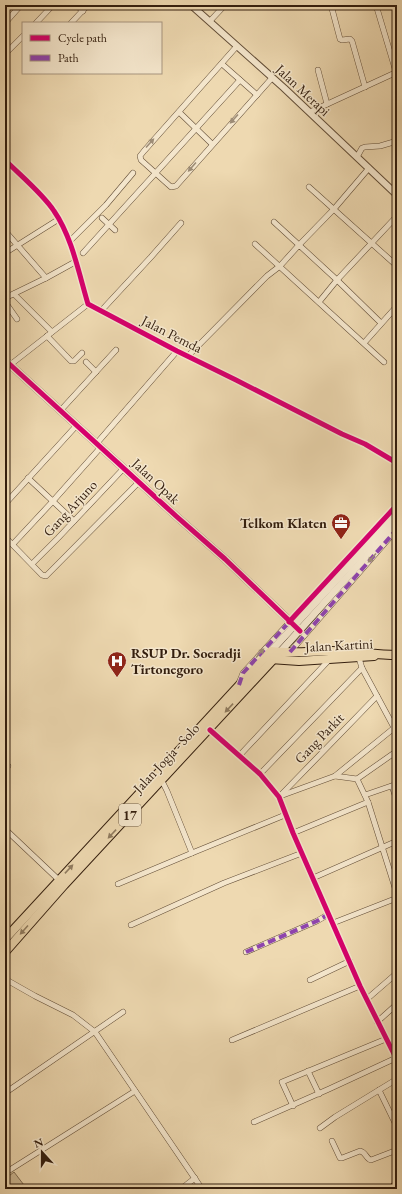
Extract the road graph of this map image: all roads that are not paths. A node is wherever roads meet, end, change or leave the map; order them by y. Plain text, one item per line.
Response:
1 (21, 5) edge
2 (53, 5) edge
3 (76, 5) edge
4 (88, 5) edge
5 (191, 5) edge
6 (225, 5) edge
7 (331, 5) edge
8 (376, 5) edge
9 (83, 11) junction
10 (210, 21) junction
11 (37, 22) edge
12 (73, 22) edge
13 (5, 23) edge
14 (22, 37) edge
15 (237, 46) junction
16 (6, 53) edge
17 (222, 64) junction
18 (318, 70) dead end
19 (397, 72) edge
20 (272, 78) junction
21 (240, 80) junction
22 (365, 86) junction
23 (257, 95) junction
24 (327, 104) junction
25 (179, 112) junction
26 (310, 112) junction
27 (196, 129) junction
28 (397, 141) edge
29 (212, 144) junction
30 (357, 157) junction
31 (5, 160) edge
32 (369, 168) junction
33 (155, 172) junction
34 (134, 173) dead end
35 (309, 187) dead end
36 (397, 195) edge
37 (334, 209) junction
38 (397, 216) edge
39 (102, 218) dead end
40 (59, 219) junction
41 (274, 222) dead end
42 (181, 223) dead end
43 (108, 224) junction
44 (115, 230) dead end
45 (5, 231) edge
46 (69, 242) junction
47 (372, 243) junction
48 (255, 244) dead end
49 (18, 245) junction
50 (299, 245) junction
51 (5, 253) edge
52 (82, 253) dead end
53 (75, 262) junction
54 (280, 266) junction
55 (397, 266) edge
56 (46, 278) junction
57 (337, 280) junction
58 (14, 294) junction
59 (5, 298) edge
60 (5, 302) edge
61 (319, 302) junction
62 (88, 304) junction
63 (397, 306) edge
64 (101, 311) junction
65 (17, 318) dead end
66 (381, 323) junction
67 (49, 334) junction
68 (364, 343) junction
69 (116, 350) dead end
70 (177, 351) junction
71 (82, 353) dead end
72 (188, 356) junction
73 (7, 362) edge
74 (86, 362) dead end
75 (384, 362) dead end
76 (96, 372) junction
77 (61, 410) junction
78 (77, 425) junction
79 (99, 445) junction
80 (397, 463) edge
81 (124, 468) junction
82 (28, 478) junction
83 (139, 482) junction
84 (53, 501) junction
85 (5, 504) edge
86 (397, 505) edge
87 (397, 514) edge
88 (74, 521) junction
89 (397, 522) edge
90 (397, 529) edge
91 (390, 533) edge
92 (5, 537) edge
93 (13, 544) junction
94 (32, 564) junction
95 (349, 571) junction
96 (328, 589) junction
97 (294, 626) junction
98 (271, 651) junction
99 (280, 652) junction
100 (387, 655) junction
101 (397, 655) edge
102 (292, 656) junction
103 (265, 658) junction
104 (359, 658) junction
105 (274, 660) junction
106 (329, 660) junction
107 (362, 668) junction
108 (239, 685) junction
109 (377, 696) junction
110 (394, 728) junction
111 (210, 730) junction
112 (397, 733) edge
113 (397, 751) edge
114 (239, 756) junction
115 (260, 774) junction
116 (335, 776) junction
117 (159, 778) junction
118 (356, 779) junction
119 (397, 784) edge
120 (392, 786) junction
121 (365, 795) junction
122 (280, 796) junction
123 (397, 801) edge
124 (368, 802) junction
125 (285, 814) junction
126 (5, 829) edge
127 (293, 833) junction
128 (397, 842) edge
129 (382, 848) junction
130 (192, 853) junction
131 (302, 853) junction
132 (312, 878) junction
133 (62, 882) junction
134 (118, 884) dead end
135 (397, 894) edge
136 (397, 898) edge
137 (329, 914) junction
138 (333, 923) junction
139 (131, 925) dead end
140 (5, 939) edge
141 (5, 952) edge
142 (246, 952) dead end
143 (350, 961) junction
144 (397, 973) edge
145 (5, 979) edge
146 (310, 980) dead end
147 (360, 986) junction
148 (367, 999) junction
149 (397, 1004) edge
150 (123, 1012) dead end
151 (377, 1022) junction
152 (95, 1032) junction
153 (386, 1039) junction
154 (232, 1040) dead end
155 (396, 1059) edge
156 (308, 1071) junction
157 (397, 1079) edge
158 (379, 1090) junction
159 (136, 1091) junction
160 (5, 1093) edge
161 (319, 1094) junction
162 (293, 1106) junction
163 (254, 1122) dead end
164 (397, 1127) edge
165 (320, 1128) dead end
166 (332, 1141) dead end
167 (397, 1150) edge
168 (5, 1173) edge
169 (195, 1178) junction
170 (181, 1189) edge
171 (202, 1189) edge

1 - 13 street
2 - 11 street
3 - 9 street
4 - 9 street
5 - 10 street, Jalan Merapi
6 - 10 street
7 - 22 street
8 - 19 street
9 - 12 street
10 - 15 street, Jalan Merapi
14 - 16 street
15 - 17 street
15 - 20 street, Jalan Merapi
17 - 21 street
17 - 25 street
18 - 24 street
19 - 22 street
20 - 23 street
20 - 26 street, Jalan Merapi
21 - 23 street
21 - 27 street
22 - 24 street
23 -> 29 street
24 - 26 street
25 - 27 street
33 -> 25 street
26 - 30 street, Jalan Merapi
27 - 29 street
27 - 33 street
28 - 30 street
29 -> 33 street
30 - 32 street, Jalan Merapi
31 - 40 street
32 - 36 street, Jalan Merapi
32 - 37 street
33 - 43 street
34 - 46 street
35 - 37 street
37 - 47 street
37 - 50 street
38 - 47 street
39 - 43 street
40 - 46 street
40 - 49 street
41 - 50 street
42 - 64 street
43 - 44 street
43 - 52 street
45 - 49 street
46 - 53 street
47 - 55 street
47 - 57 street
48 - 54 street
49 - 51 street
49 - 56 street
50 - 54 street
50 - 57 street
53 - 56 street
53 - 62 street
54 - 61 street
54 - 72 street
56 - 58 street
57 - 61 street
57 - 66 street
58 - 59 street
58 - 67 street
60 - 65 street
61 - 68 street
62 - 64 street, Jalan Pemda
62 - 67 street
63 - 66 street
64 - 70 street, Jalan Pemda
66 - 68 street
67 - 71 street
67 - 73 street
68 - 75 street
69 - 76 street
70 - 72 street, Jalan Pemda
70 - 79 street
72 - 80 street, Jalan Pemda
73 - 77 street, Jalan Opak
74 - 76 street
76 - 77 street
77 - 78 street, Jalan Opak
78 - 79 street, Jalan Opak
78 - 82 street
79 - 81 street, Jalan Opak
79 - 84 street
81 - 83 street, Jalan Opak
81 - 88 street, Gang Arjuno
82 - 84 street
82 - 85 street
83 - 94 street
83 - 97 street, Jalan Opak
84 - 88 street
84 - 93 street
86 - 95 street
87 - 91 main road
88 - 94 street, Gang Arjuno
89 - 91 main road
90 - 91 street
91 - 95 main road
92 - 93 street
93 - 94 street
95 - 96 main road
95 - 96 street
95 - 102 street
96 - 97 main road
96 - 97 street
97 - 98 main road
97 - 99 main road
108 -> 97 street
98 - 99 highway
98 - 103 highway, Jalan Jogja - Solo / 17
99 - 102 highway
99 - 105 highway, Jalan Jogja - Solo / 17
100 - 101 highway, Jalan Kartini
100 - 102 highway, Jalan Kartini
100 - 104 highway, Jalan Kartini
102 - 105 highway
102 - 106 highway, Jalan Kartini
103 - 105 highway
103 - 108 highway, Jalan Jogja - Solo / 17
104 - 106 highway, Jalan Kartini
104 - 107 street
105 -> 111 highway, Jalan Jogja - Solo / 17
106 - 114 street
107 - 109 street
107 - 115 street
108 - 117 highway, Jalan Jogja - Solo / 17
109 - 110 street
109 - 122 street, Gang Parkit
110 - 112 street
110 - 116 street
111 - 114 street
111 - 117 highway, Jalan Jogja - Solo / 17
113 - 118 street
114 - 115 street
115 - 122 street
116 - 118 street
116 - 122 street
117 - 130 street
117 - 133 highway, Jalan Jogja - Solo / 17
118 - 121 street
119 - 120 street
120 - 121 street
120 - 123 street
121 - 124 street
122 - 125 street
124 - 127 street
124 - 129 street
125 - 127 street
125 - 130 street
126 - 133 street
127 - 131 street
128 - 129 street
129 - 132 street
129 - 135 street
130 - 134 street
131 - 132 street
131 - 139 street
132 - 137 street
133 - 140 highway, Jalan Jogja - Solo / 17
133 -> 141 highway, Jalan Jogja - Solo / 17
136 - 138 street
137 - 138 street
137 - 142 street
138 - 143 street
143 - 146 street
143 - 147 street
144 - 148 street
145 - 152 street
147 - 148 street
147 - 154 street
148 - 151 street
149 - 151 street
150 - 152 street
151 - 153 street
152 - 159 street
152 - 160 street
153 - 155 street
153 - 156 street
155 - 161 street
156 - 161 street
156 - 162 street
157 - 158 street
158 - 164 street
158 - 165 street
159 - 168 street
159 - 169 street
161 - 162 street
162 - 163 street
166 - 167 street
169 - 170 street
169 - 171 street

